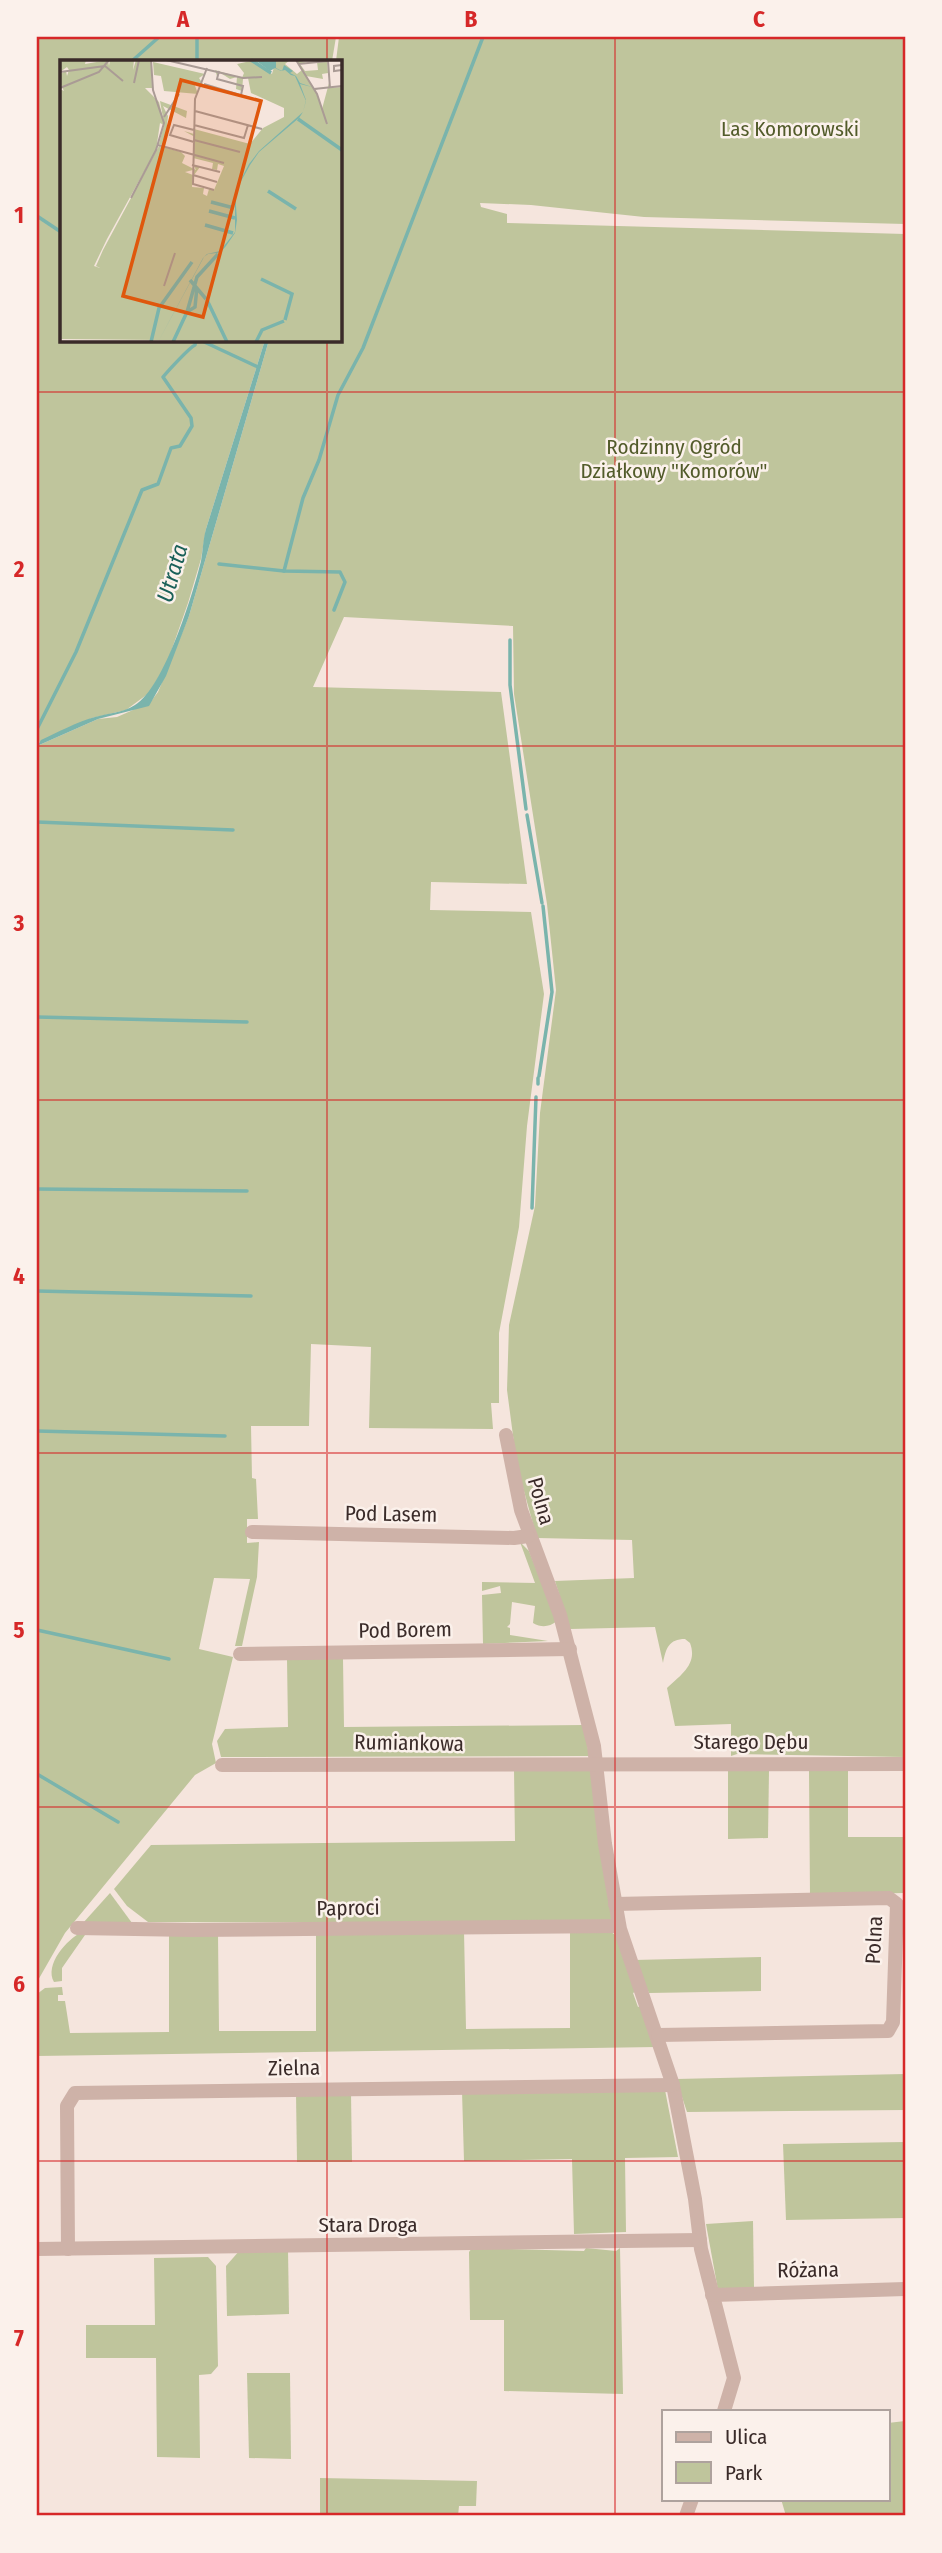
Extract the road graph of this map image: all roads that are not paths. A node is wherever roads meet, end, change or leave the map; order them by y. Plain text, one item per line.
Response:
1 (506, 1435) dead end
2 (252, 1532) dead end
3 (528, 1536) junction
4 (570, 1649) junction
5 (240, 1654) dead end
6 (596, 1762) junction
7 (905, 1764) edge
8 (222, 1765) dead end
9 (615, 1904) junction
10 (620, 1926) junction
11 (76, 1928) dead end
12 (658, 2035) junction
13 (673, 2085) junction
14 (700, 2240) junction
15 (37, 2249) edge
16 (68, 2249) junction
17 (905, 2289) edge
18 (712, 2295) junction
19 (724, 2410) edge

1 - 3 street, Polna
2 - 3 street, Pod Lasem
3 - 4 street, Polna
4 - 5 street, Pod Borem
4 - 6 street, Polna
6 - 7 street, Starego Dębu
6 - 8 street, Rumiankowa
6 - 9 street, Polna
9 - 10 street, Polna
9 - 12 street, Polna
10 - 11 street, Paproci
10 - 12 street, Polna
12 - 13 street, Polna
13 - 14 street, Polna
13 - 16 street, Zielna
14 - 16 street, Stara Droga
14 - 18 street, Polna
15 - 16 street, Stara Droga
17 - 18 street, Różana
18 - 19 street, Polna

